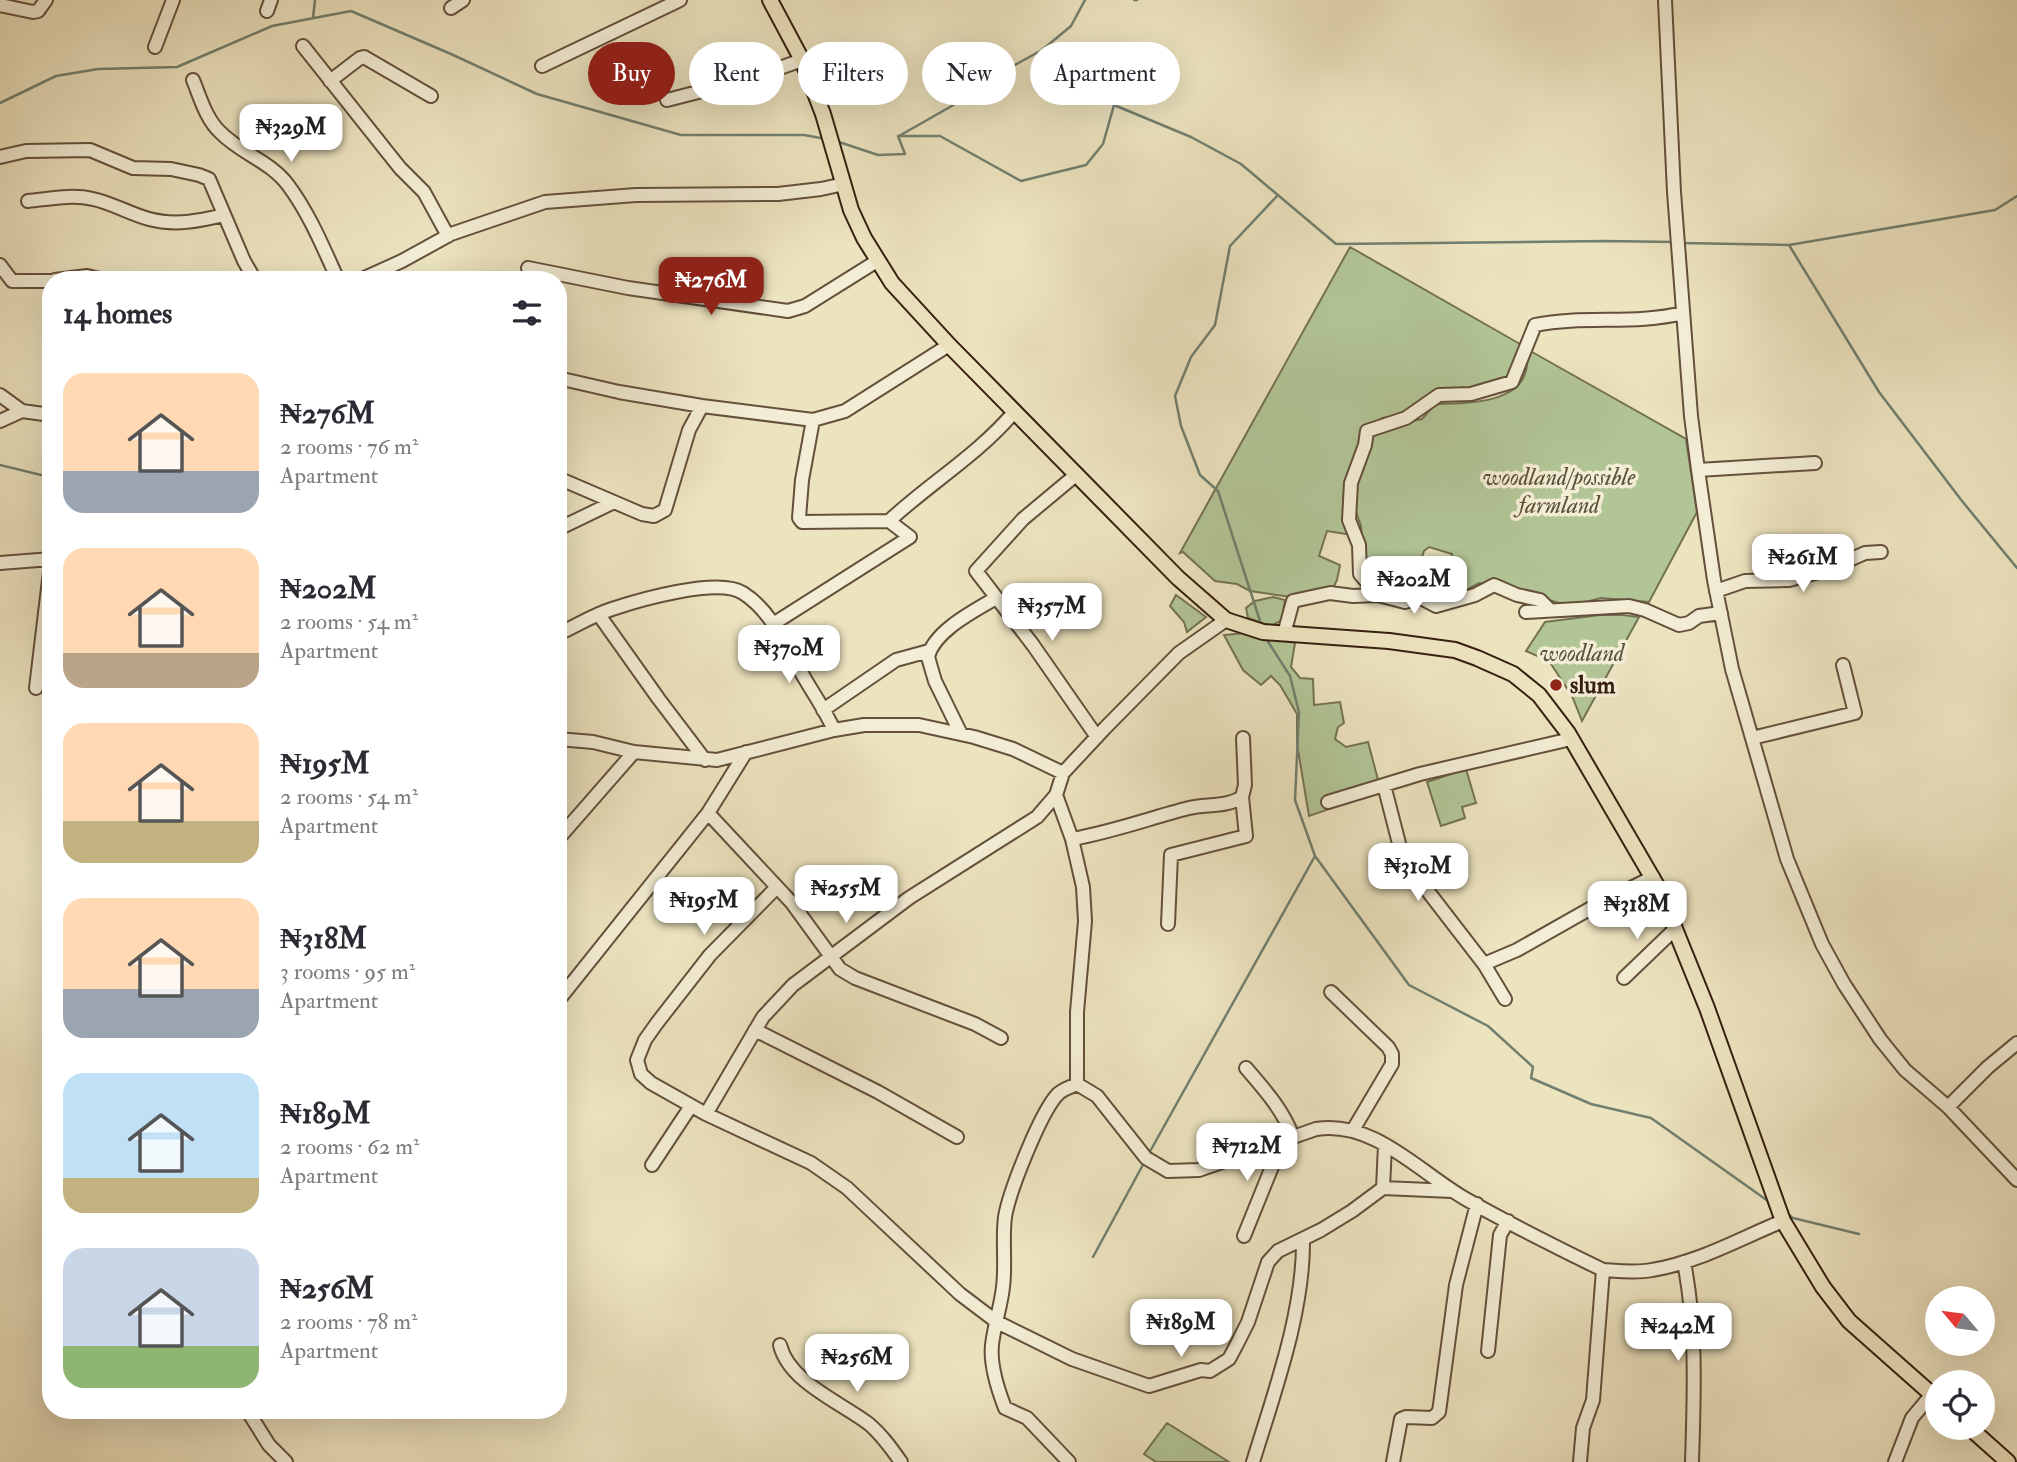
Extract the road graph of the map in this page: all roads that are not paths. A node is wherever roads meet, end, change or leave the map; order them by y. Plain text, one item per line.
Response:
1 (46, 0) edge
2 (173, 0) edge
3 (463, 0) edge
4 (680, 0) edge
5 (770, 0) edge
6 (1665, 0) edge
7 (0, 5) edge
8 (450, 8) dead end
9 (303, 46) dead end
10 (155, 47) dead end
11 (798, 52) edge
12 (798, 61) edge
13 (542, 66) dead end
14 (193, 80) dead end
15 (330, 81) junction
16 (431, 96) dead end
17 (675, 98) edge
18 (820, 105) edge
19 (0, 157) edge
20 (844, 184) junction
21 (28, 201) dead end
22 (224, 215) junction
23 (448, 236) junction
24 (877, 261) junction
25 (0, 265) edge
26 (388, 268) junction
27 (528, 268) dead end
28 (250, 271) edge
29 (334, 271) edge
30 (381, 271) edge
31 (390, 271) edge
32 (543, 271) edge
33 (567, 276) edge
34 (42, 280) edge
35 (1683, 313) junction
36 (949, 345) junction
37 (567, 380) edge
38 (0, 395) edge
39 (702, 405) junction
40 (22, 411) junction
41 (1015, 411) junction
42 (42, 414) edge
43 (814, 420) junction
44 (0, 421) edge
45 (1815, 463) dead end
46 (1698, 470) junction
47 (1077, 474) junction
48 (567, 482) edge
49 (614, 502) junction
50 (889, 521) junction
51 (567, 525) edge
52 (1881, 552) dead end
53 (42, 561) edge
54 (0, 563) edge
55 (1434, 569) dead end
56 (1716, 591) junction
57 (1378, 595) junction
58 (996, 597) junction
59 (1419, 597) junction
60 (1550, 610) junction
61 (1526, 612) dead end
62 (1721, 613) junction
63 (599, 615) junction
64 (1226, 620) junction
65 (773, 624) junction
66 (567, 630) edge
67 (1284, 634) junction
68 (42, 637) edge
69 (929, 651) junction
70 (1843, 665) dead end
71 (36, 688) dead end
72 (823, 710) junction
73 (834, 730) junction
74 (961, 734) junction
75 (1097, 737) junction
76 (1243, 738) dead end
77 (1571, 738) junction
78 (1752, 738) junction
79 (567, 740) edge
80 (634, 752) junction
81 (746, 752) junction
82 (705, 760) junction
83 (1063, 772) junction
84 (1384, 785) junction
85 (1056, 795) junction
86 (1242, 797) junction
87 (1328, 802) dead end
88 (708, 813) junction
89 (567, 828) edge
90 (1072, 839) junction
91 (1653, 877) junction
92 (776, 888) junction
93 (1168, 924) dead end
94 (1675, 929) junction
95 (831, 957) junction
96 (1484, 964) junction
97 (1624, 978) dead end
98 (567, 989) edge
99 (1331, 992) dead end
100 (1505, 999) dead end
101 (755, 1030) junction
102 (1001, 1038) dead end
103 (2017, 1043) edge
104 (1246, 1068) dead end
105 (1077, 1084) junction
106 (691, 1106) junction
107 (1948, 1107) junction
108 (706, 1114) junction
109 (1353, 1130) junction
110 (957, 1137) dead end
111 (1287, 1140) junction
112 (1385, 1145) junction
113 (652, 1165) dead end
114 (2017, 1180) edge
115 (1383, 1188) junction
116 (1452, 1191) junction
117 (1477, 1204) junction
118 (1508, 1221) junction
119 (1783, 1221) junction
120 (1244, 1236) dead end
121 (1303, 1239) junction
122 (1684, 1262) junction
123 (1603, 1270) junction
124 (997, 1322) junction
125 (780, 1345) dead end
126 (1488, 1351) dead end
127 (1925, 1389) edge
128 (1925, 1406) edge
129 (253, 1419) edge
130 (1983, 1440) edge
131 (1055, 1446) junction
132 (286, 1462) edge
133 (901, 1462) edge
134 (1055, 1462) edge
135 (1069, 1462) edge
136 (1253, 1462) edge
137 (1393, 1462) edge
138 (1580, 1462) edge
139 (1692, 1462) edge
140 (1895, 1462) edge
141 (2008, 1462) edge

1 - 7 street
2 - 10 street
3 - 8 street
4 - 13 street
5 - 11 main road
6 - 35 street
9 - 15 street
12 - 17 street
14 - 29 street
15 - 16 street
15 - 23 street
18 - 20 main road
19 - 22 street
20 - 23 street
20 - 24 main road
21 - 22 street
22 - 28 street
23 - 26 street
24 - 33 street
24 - 36 main road
25 - 34 street
26 - 30 street
26 - 31 street
27 - 32 street
35 - 46 street
35 - 57 street
36 - 41 main road
36 - 43 street
37 - 39 street
38 - 40 street
39 - 43 street
39 - 49 street
40 - 42 street
40 - 44 street
41 - 47 main road
41 - 50 street
43 - 50 street
45 - 46 street
46 - 56 street
47 - 58 street
47 - 64 main road
48 - 49 street
49 - 51 street
50 - 65 street
52 - 56 street
53 - 54 street
55 - 59 street
56 - 62 street
57 - 59 street
57 - 67 street
58 - 69 street
58 - 75 street
59 - 60 street
60 - 61 street
60 - 62 street
62 - 78 street
63 - 65 street
63 - 66 street
63 - 82 street
64 - 67 main road
64 - 75 street
65 - 72 street
67 - 77 main road
68 - 71 street
69 - 72 street
69 - 74 street
70 - 78 street
72 - 73 street
73 - 74 street
73 - 81 street
74 - 83 street
75 - 83 street
76 - 86 street
77 - 84 street
77 - 91 main road
78 - 107 street
79 - 80 street
80 - 82 street
80 - 89 street
81 - 82 street
81 - 88 street
83 - 85 street
84 - 87 street
84 - 96 street
85 - 90 street
85 - 95 street
86 - 90 street
86 - 93 street
88 - 92 street
88 - 98 street
90 - 105 street
91 - 94 main road
91 - 96 street
92 - 95 street
92 - 106 street
94 - 97 street
94 - 119 main road
95 - 101 street
95 - 102 street
96 - 100 street
99 - 109 street
101 - 108 street
101 - 110 street
103 - 107 street
104 - 111 street
105 - 111 street
105 - 124 street
106 - 108 street
106 - 113 street
107 - 114 street
108 - 124 street
109 - 111 street
109 - 112 street
111 - 120 street
112 - 115 street
112 - 116 street
115 - 116 street
115 - 121 street
116 - 117 street
117 - 118 street
117 - 137 street
118 - 123 street
118 - 126 street
119 - 122 street
119 - 127 main road
121 - 124 street
121 - 136 street
122 - 123 street
122 - 139 street
123 - 138 street
124 - 131 street
125 - 133 street
128 - 140 street
129 - 132 street
130 - 141 main road
131 - 134 street
131 - 135 street

